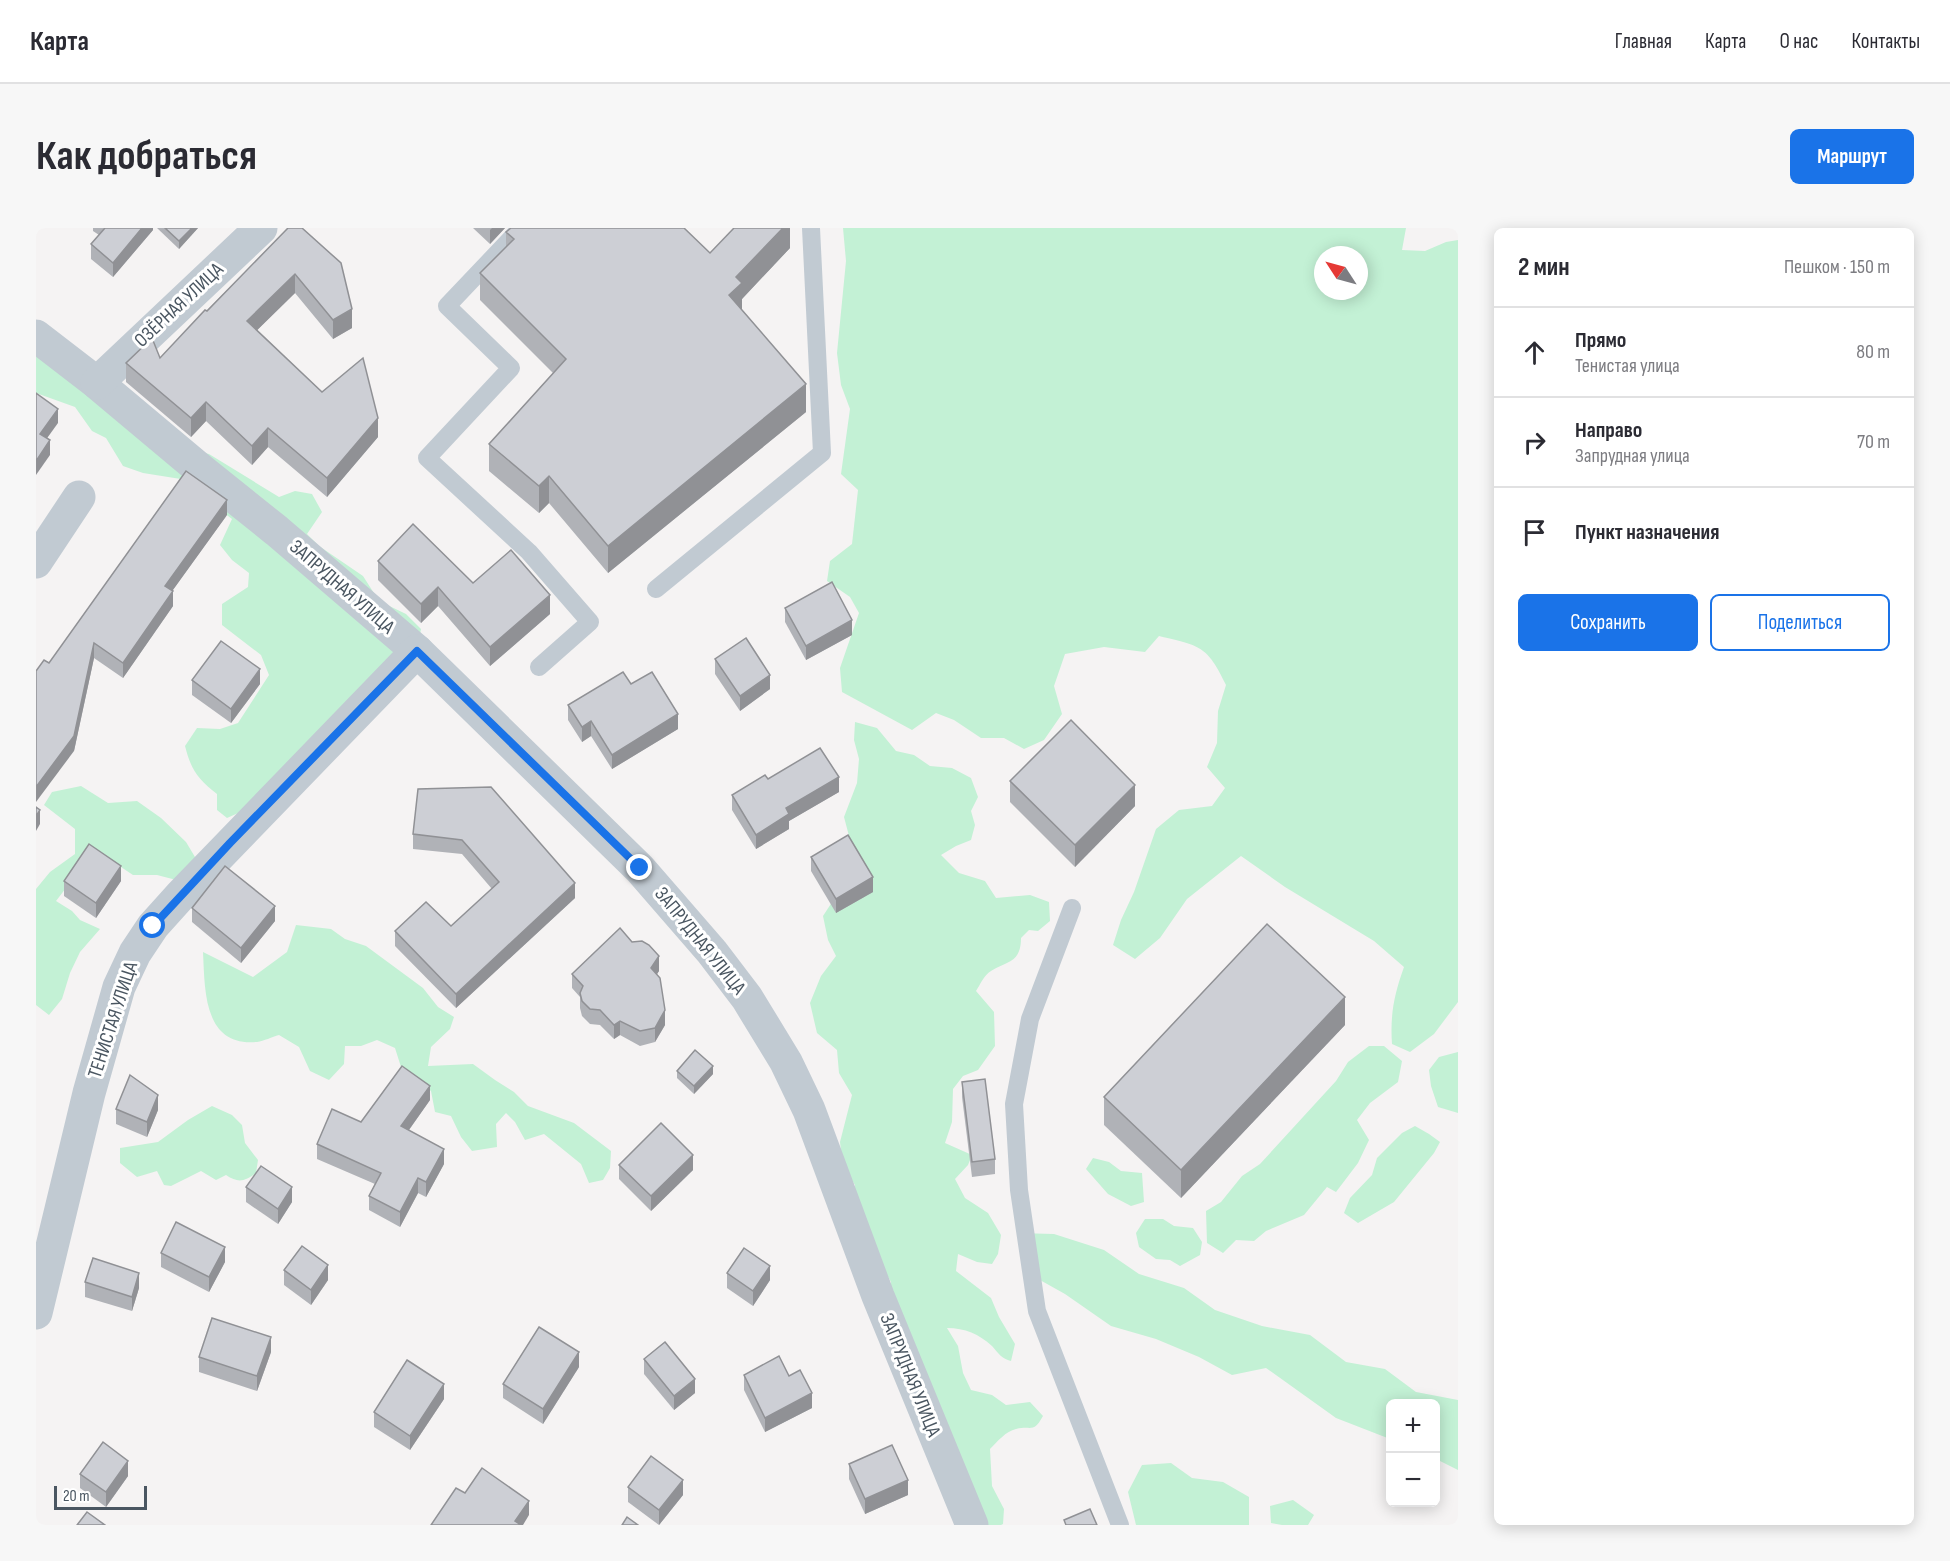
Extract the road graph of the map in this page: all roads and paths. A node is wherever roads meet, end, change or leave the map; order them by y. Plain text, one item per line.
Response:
1 (261, 228) edge
2 (521, 228) edge
3 (811, 228) edge
4 (36, 336) edge
5 (96, 383) junction
6 (79, 497) dead end
7 (36, 562) edge
8 (656, 589) dead end
9 (417, 651) junction
10 (539, 667) dead end
11 (1072, 908) dead end
12 (36, 1313) edge
13 (972, 1525) edge
14 (1120, 1525) edge

1 - 5 street, ОЗЁРНАЯ УЛИЦА
2 - 10 lane
3 - 8 lane
4 - 5 street, ЗАПРУДНАЯ УЛИЦА
5 - 9 street, ЗАПРУДНАЯ УЛИЦА
6 - 7 street
9 - 12 street, ТЕНИСТАЯ УЛИЦА
9 - 13 street, ЗАПРУДНАЯ УЛИЦА
11 - 14 lane

